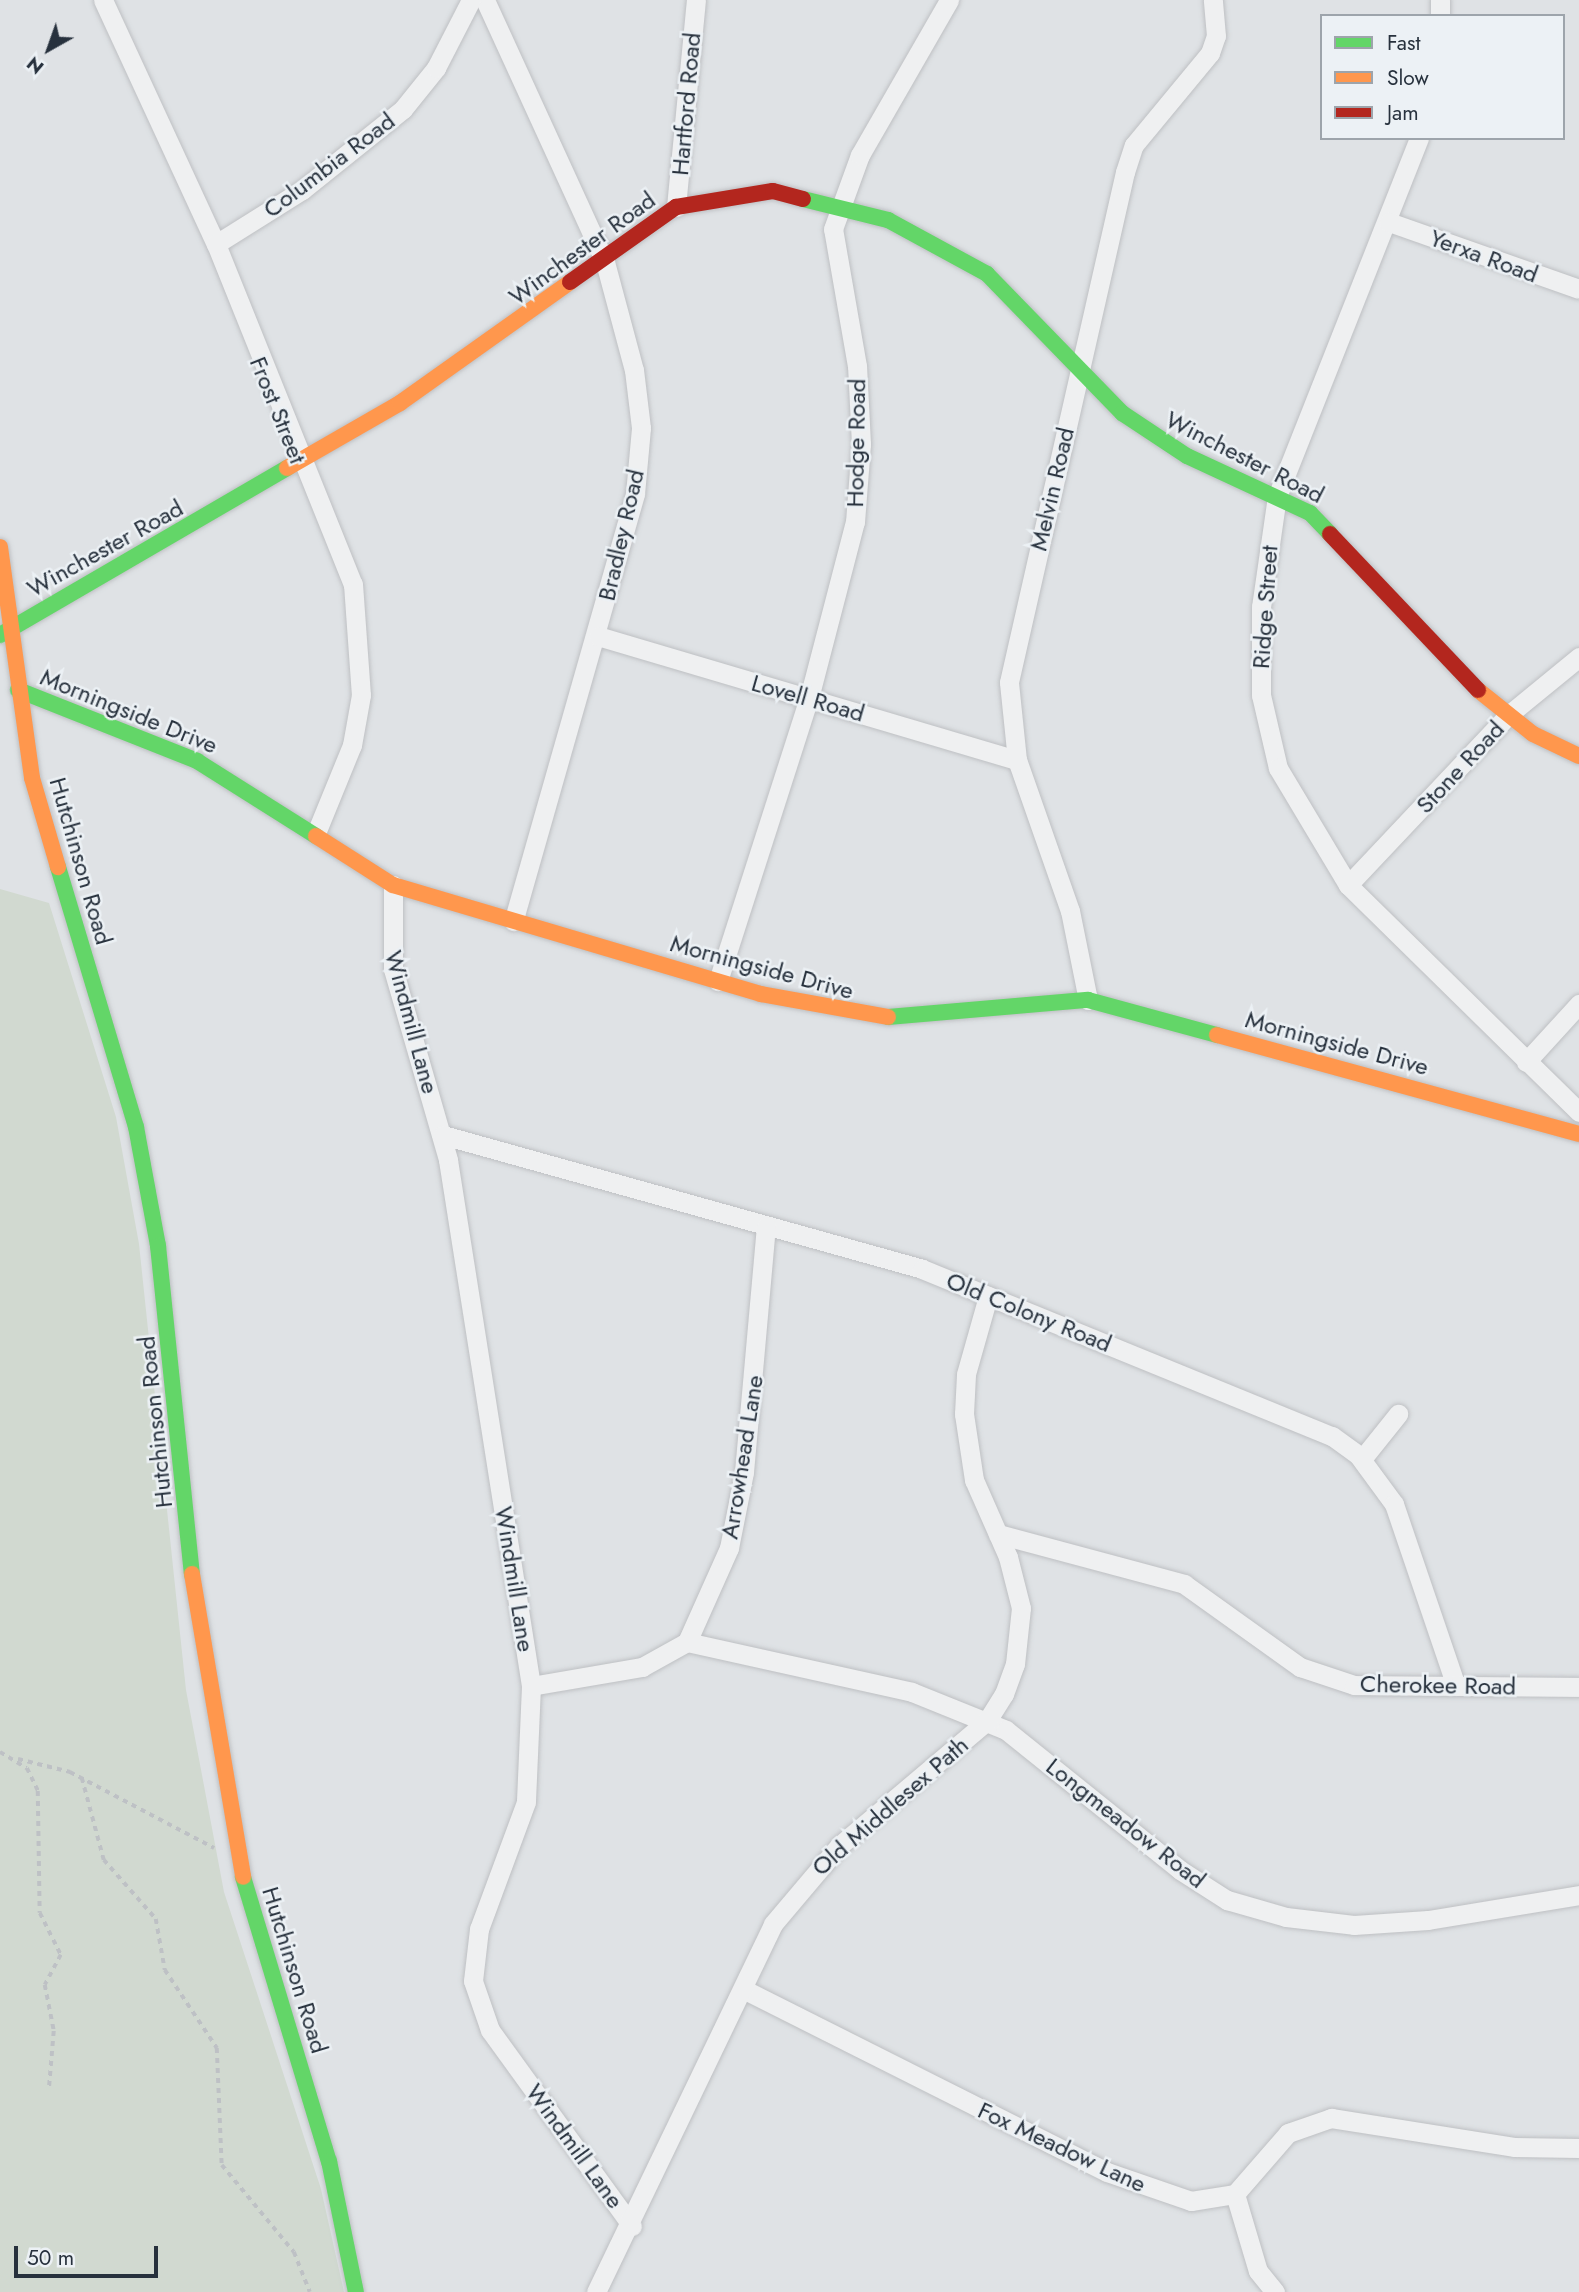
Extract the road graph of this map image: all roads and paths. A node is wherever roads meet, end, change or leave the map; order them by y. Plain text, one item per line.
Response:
1 (103, 0) edge
2 (471, 0) edge
3 (485, 0) edge
4 (696, 0) edge
5 (949, 0) edge
6 (1213, 0) edge
7 (1418, 140) edge
8 (839, 204) junction
9 (676, 207) junction
10 (1389, 222) junction
11 (216, 244) junction
12 (605, 262) junction
13 (1579, 289) edge
14 (1080, 370) junction
15 (299, 463) junction
16 (1277, 496) junction
17 (0, 547) edge
18 (5, 631) edge
19 (598, 636) junction
20 (1579, 657) edge
21 (18, 690) junction
22 (809, 698) junction
23 (1507, 716) junction
24 (1579, 756) edge
25 (1017, 760) junction
26 (316, 833) junction
27 (393, 885) junction
28 (1348, 885) junction
29 (513, 921) junction
30 (718, 981) junction
31 (1088, 1000) junction
32 (1579, 1004) edge
33 (1526, 1062) junction
34 (1579, 1112) edge
35 (1579, 1134) edge
36 (443, 1135) junction
37 (766, 1226) junction
38 (988, 1296) junction
39 (1398, 1414) dead end
40 (1362, 1460) junction
41 (998, 1534) junction
42 (687, 1642) junction
43 (531, 1686) junction
44 (1456, 1686) junction
45 (1579, 1687) edge
46 (987, 1721) junction
47 (0, 1752) edge
48 (15, 1758) junction
49 (82, 1778) junction
50 (239, 1857) junction
51 (1579, 1895) edge
52 (745, 1990) junction
53 (49, 2090) dead end
54 (1579, 2148) edge
55 (1235, 2194) junction
56 (632, 2226) junction
57 (310, 2292) edge
58 (356, 2292) edge
59 (596, 2292) edge
60 (1275, 2292) edge

1 - 11 street, Frost Street
2 - 11 street, Columbia Road
3 - 12 street, Bradley Road
4 - 9 street, Hartford Road
5 - 8 street, Hodge Road
6 - 14 street, Melvin Road
7 - 10 street, Ridge Street
8 - 9 street, Winchester Road
8 - 14 street, Winchester Road
8 - 22 street, Hodge Road
9 - 12 street, Winchester Road
10 - 13 street, Yerxa Road
10 - 16 street, Ridge Street
11 - 15 street, Frost Street
12 - 15 street, Winchester Road
12 - 19 street, Bradley Road
14 - 16 street, Winchester Road
14 - 25 street, Melvin Road
15 - 18 street, Winchester Road
15 - 26 street, Frost Street
16 - 23 street, Winchester Road
16 - 28 street, Ridge Street
17 - 18 street, Hutchinson Road
18 - 21 street, Hutchinson Road
19 - 22 street, Lovell Road
19 - 29 street, Bradley Road
20 - 23 street, Stone Road
21 - 26 street, Morningside Drive
21 - 50 street, Hutchinson Road
22 - 25 street, Lovell Road
22 - 30 street, Hodge Road
23 - 24 street, Winchester Road
23 - 28 street, Stone Road
25 - 31 street, Melvin Road
26 - 27 street, Morningside Drive
27 - 29 street, Morningside Drive
27 - 36 street, Windmill Lane
28 - 33 street, Ridge Street
29 - 30 street, Morningside Drive
30 - 31 street, Morningside Drive
31 - 35 street, Morningside Drive
32 - 33 street
33 - 34 street, Ridge Street
36 - 37 street, Old Colony Road
36 - 43 street, Windmill Lane
37 - 38 street, Old Colony Road
37 - 42 street, Arrowhead Lane
38 - 40 street, Old Colony Road
38 - 41 street, Old Middlesex Path
39 - 40 street
40 - 44 street, Old Colony Road
41 - 44 street, Cherokee Road
41 - 46 street, Old Middlesex Path
42 - 43 street
42 - 46 street, Longmeadow Road
43 - 56 street, Windmill Lane
44 - 45 street, Cherokee Road
46 - 51 street, Longmeadow Road
46 - 52 street, Old Middlesex Path
47 - 48 path
48 - 49 path
48 - 53 path
49 - 50 path
49 - 57 path
50 - 58 street, Hutchinson Road
52 - 55 street, Fox Meadow Lane
52 - 56 street, Old Middlesex Path
54 - 55 street
55 - 60 street
56 - 59 street, Old Middlesex Path

